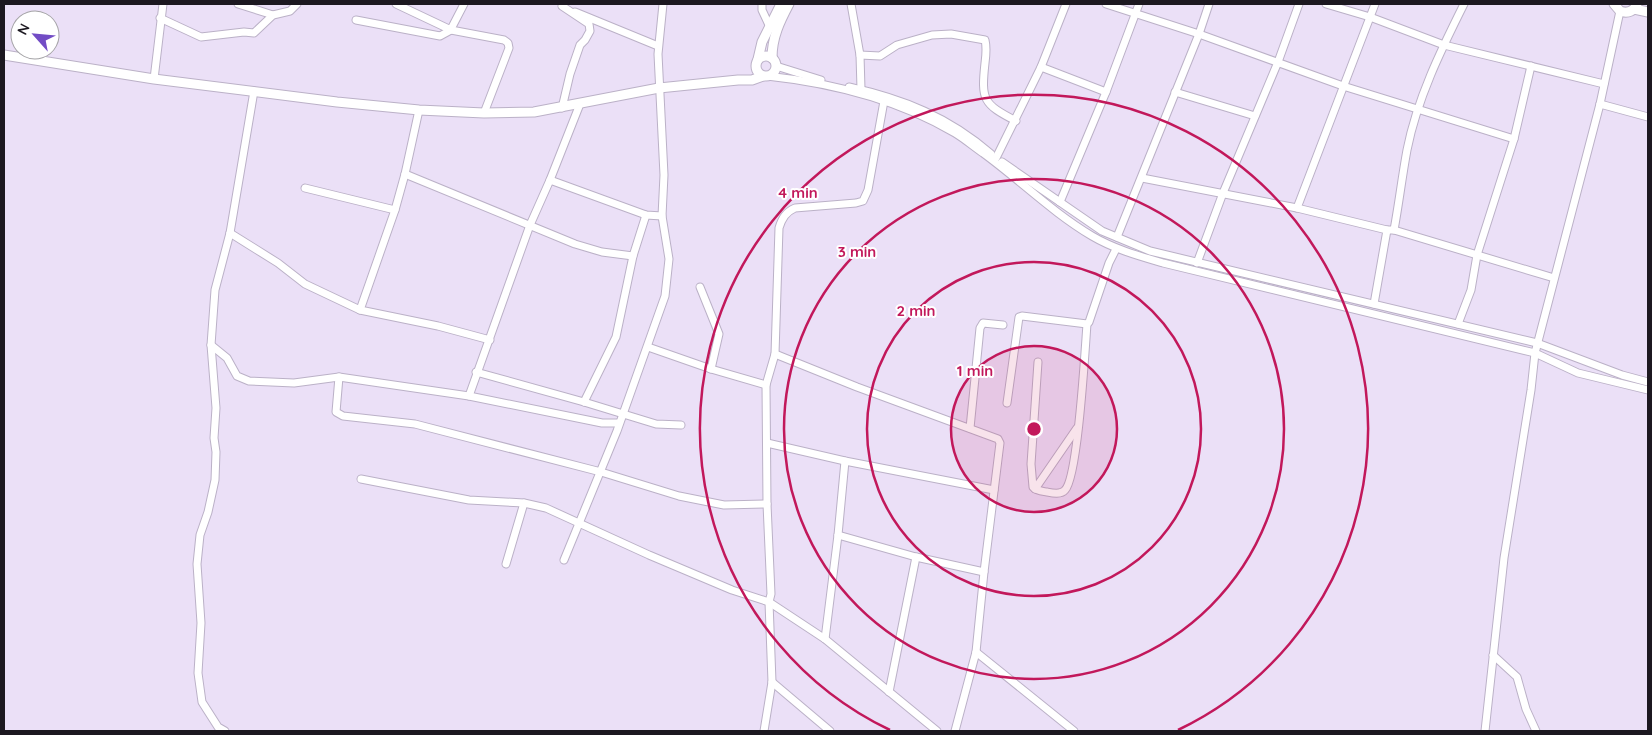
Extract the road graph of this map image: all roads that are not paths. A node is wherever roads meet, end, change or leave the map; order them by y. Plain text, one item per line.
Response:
1 (163, 4) edge
2 (238, 4) edge
3 (297, 4) edge
4 (396, 4) edge
5 (464, 4) edge
6 (663, 4) edge
7 (762, 4) edge
8 (781, 4) edge
9 (789, 4) edge
10 (851, 4) edge
11 (1066, 4) edge
12 (1106, 4) edge
13 (1139, 4) edge
14 (1209, 4) edge
15 (1299, 4) edge
16 (1326, 4) edge
17 (1375, 4) edge
18 (1464, 4) edge
19 (559, 5) edge
20 (1615, 6) edge
21 (1635, 6) edge
22 (1648, 12) edge
23 (1136, 13) junction
24 (273, 15) junction
25 (160, 18) junction
26 (1370, 18) junction
27 (356, 20) dead end
28 (769, 25) junction
29 (451, 29) junction
30 (1199, 34) junction
31 (1444, 45) junction
32 (658, 46) junction
33 (4, 55) edge
34 (860, 56) junction
35 (774, 62) junction
36 (1278, 62) junction
37 (757, 63) junction
38 (1531, 66) junction
39 (1041, 67) junction
40 (765, 76) junction
41 (154, 79) junction
42 (738, 80) junction
43 (1604, 84) junction
44 (1343, 86) junction
45 (658, 88) junction
46 (861, 89) junction
47 (254, 91) junction
48 (1106, 92) junction
49 (1175, 92) junction
50 (884, 101) junction
51 (580, 104) junction
52 (1600, 104) junction
53 (562, 108) junction
54 (1418, 108) junction
55 (419, 110) junction
56 (484, 113) junction
57 (1255, 116) junction
58 (1648, 116) edge
59 (1016, 121) junction
60 (1514, 139) junction
61 (996, 158) junction
62 (406, 174) junction
63 (1142, 178) junction
64 (550, 180) junction
65 (306, 188) dead end
66 (1223, 193) junction
67 (1060, 202) junction
68 (1297, 208) junction
69 (395, 210) junction
70 (646, 215) junction
71 (662, 216) junction
72 (530, 225) junction
73 (1391, 230) junction
74 (230, 233) junction
75 (1117, 238) junction
76 (1116, 249) junction
77 (1477, 255) junction
78 (633, 256) junction
79 (1198, 263) junction
80 (1554, 278) junction
81 (700, 287) dead end
82 (1374, 304) junction
83 (360, 310) junction
84 (1087, 324) junction
85 (1458, 324) junction
86 (1003, 325) dead end
87 (490, 340) junction
88 (1537, 343) junction
89 (211, 344) junction
90 (648, 347) junction
91 (1535, 352) junction
92 (775, 354) junction
93 (1038, 362) dead end
94 (711, 369) junction
95 (476, 372) junction
96 (339, 377) junction
97 (1648, 382) edge
98 (766, 384) junction
99 (1648, 390) edge
100 (469, 396) junction
101 (584, 402) junction
102 (1007, 403) dead end
103 (623, 414) junction
104 (619, 423) junction
105 (681, 425) dead end
106 (1078, 426) junction
107 (970, 428) junction
108 (767, 443) junction
109 (845, 461) junction
110 (601, 472) junction
111 (360, 479) dead end
112 (1035, 489) junction
113 (994, 490) junction
114 (524, 502) junction
115 (767, 504) junction
116 (579, 524) junction
117 (838, 535) junction
118 (916, 557) junction
119 (564, 560) dead end
120 (506, 564) dead end
121 (984, 572) junction
122 (769, 602) junction
123 (825, 639) junction
124 (976, 652) junction
125 (1493, 655) junction
126 (772, 682) junction
127 (889, 692) junction
128 (225, 731) edge
129 (764, 731) edge
130 (830, 731) edge
131 (937, 731) edge
132 (955, 731) edge
133 (1074, 731) edge
134 (1486, 731) edge
135 (1536, 731) edge

1 - 25 street
2 - 24 street
3 - 24 street
4 - 29 street
5 - 29 street
6 - 32 street
7 - 28 street
8 - 28 main road
9 - 35 main road
10 - 34 street
11 - 39 street
12 - 23 street
13 - 23 street
14 - 30 street
15 - 36 street
16 - 26 street
17 - 26 street
18 - 31 street
19 - 32 street
19 - 53 street
20 - 21 main road
20 - 43 street
21 - 22 main road
23 - 30 street
23 - 48 street
24 - 25 street
25 - 41 street
26 - 31 street
26 - 44 street
27 - 29 street
28 - 37 main road
29 - 56 street
30 - 36 street
30 - 49 street
31 - 38 street
31 - 54 street
32 - 45 street
33 - 41 main road
34 - 46 street
34 - 59 street
35 - 37 main road
35 - 40 main road
35 - 46 street
36 - 44 street
36 - 57 street
37 - 40 main road
37 - 42 main road
38 - 43 street
38 - 60 street
39 - 48 street
39 - 59 street
40 - 42 main road
40 - 50 street
41 - 47 main road
42 - 45 main road
43 - 52 street
44 - 54 street
44 - 68 street
45 - 51 main road
45 - 71 street
46 - 61 street
47 - 55 main road
47 - 74 street
48 - 67 street
49 - 57 street
49 - 63 street
50 - 76 street
50 - 92 street
51 - 53 main road
51 - 64 street
52 - 58 street
52 - 80 street
53 - 56 main road
54 - 60 street
54 - 73 street
55 - 56 main road
55 - 62 street
57 - 66 street
59 - 61 street
60 - 77 street
61 - 67 street
62 - 69 street
62 - 72 street
63 - 66 street
63 - 75 street
64 - 70 street
64 - 72 street
65 - 69 street
66 - 68 street
66 - 79 street
67 - 75 street
68 - 73 street
69 - 83 street
70 - 71 street
70 - 78 street
71 - 90 street
72 - 78 street
72 - 87 street
73 - 77 street
73 - 82 street
74 - 83 street
74 - 89 street
75 - 79 street
76 - 84 street
76 - 91 street
77 - 80 street
77 - 85 street
78 - 101 street
79 - 82 street
80 - 88 street
81 - 94 street
82 - 85 street
83 - 87 street
84 - 102 street
84 - 106 street
85 - 88 street
86 - 107 street
87 - 95 street
88 - 91 street
88 - 97 street
89 - 96 street
89 - 128 street
90 - 94 street
90 - 103 street
91 - 99 street
91 - 125 street
92 - 98 street
92 - 107 street
93 - 112 street
94 - 98 street
95 - 100 street
95 - 101 street
96 - 100 street
96 - 110 street
98 - 108 street
100 - 104 street
101 - 103 street
103 - 104 street
103 - 105 street
104 - 110 street
106 - 112 street
106 - 112 street
107 - 113 street
108 - 109 street
108 - 115 street
109 - 113 street
109 - 117 street
110 - 115 street
110 - 116 street
111 - 114 street
113 - 121 street
114 - 116 street
114 - 120 street
115 - 122 street
116 - 119 street
116 - 122 street
117 - 118 street
117 - 123 street
118 - 121 street
118 - 127 street
121 - 124 street
122 - 123 street
122 - 126 street
123 - 127 street
124 - 132 street
124 - 133 street
125 - 134 street
125 - 135 street
126 - 129 street
126 - 130 street
127 - 131 street

